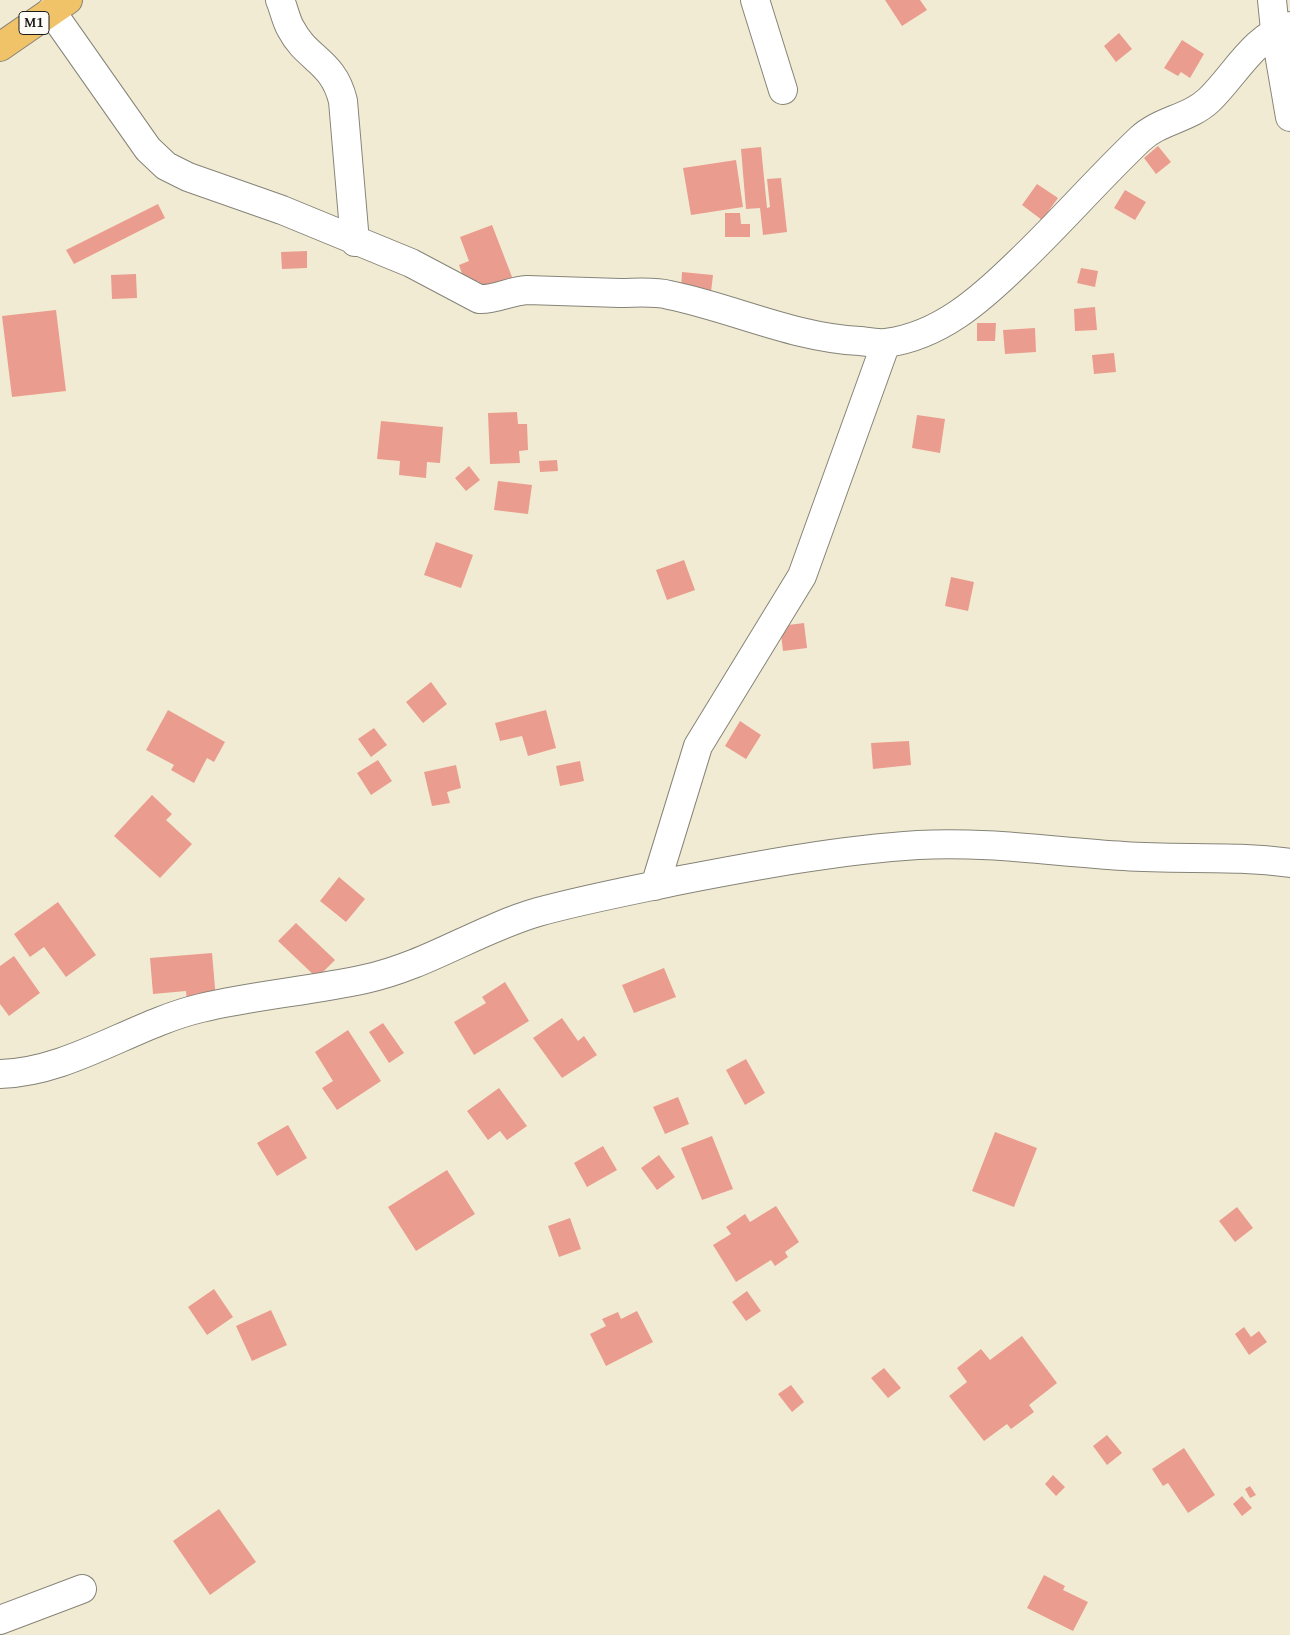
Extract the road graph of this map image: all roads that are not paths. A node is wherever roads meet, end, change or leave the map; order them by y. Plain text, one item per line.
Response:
1 (280, 0) edge
2 (755, 0) edge
3 (1272, 0) edge
4 (60, 6) edge
5 (1282, 28) edge
6 (0, 47) edge
7 (783, 90) dead end
8 (1290, 117) edge
9 (355, 242) junction
10 (886, 343) junction
11 (1290, 863) edge
12 (655, 886) junction
13 (0, 1074) edge
14 (82, 1589) dead end
15 (0, 1620) edge

1 - 9 street
2 - 7 street
3 - 5 street
4 - 6 highway, M1
4 - 9 street
5 - 8 street
5 - 10 street
9 - 10 street
10 - 12 street
11 - 12 street
12 - 13 street
14 - 15 street

